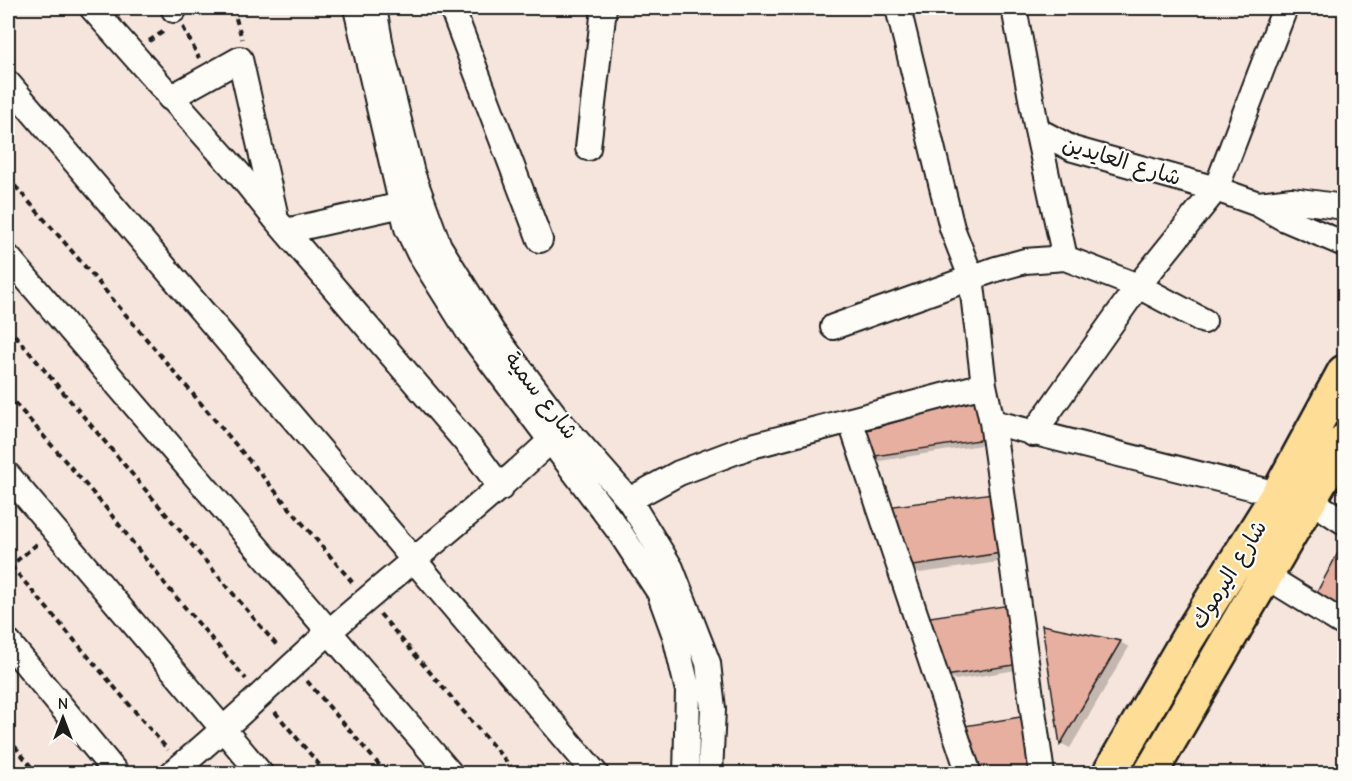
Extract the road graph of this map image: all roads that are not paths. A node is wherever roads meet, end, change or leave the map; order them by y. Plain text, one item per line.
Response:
1 (92, 8) edge
2 (356, 8) edge
3 (374, 8) edge
4 (452, 8) edge
5 (604, 8) edge
6 (898, 8) edge
7 (1014, 8) edge
8 (1285, 8) edge
9 (8, 83) edge
10 (170, 98) junction
11 (1037, 130) junction
12 (588, 148) dead end
13 (1216, 189) junction
14 (1258, 204) junction
15 (402, 205) junction
16 (1344, 207) edge
17 (281, 226) junction
18 (540, 240) dead end
19 (1344, 244) edge
20 (8, 257) edge
21 (1065, 258) junction
22 (971, 277) junction
23 (1138, 286) junction
24 (1204, 321) dead end
25 (832, 327) dead end
26 (1344, 372) edge
27 (984, 385) junction
28 (850, 420) junction
29 (992, 422) junction
30 (1033, 434) junction
31 (550, 441) junction
32 (1344, 441) edge
33 (8, 475) edge
34 (501, 488) junction
35 (1278, 494) junction
36 (629, 500) junction
37 (1310, 500) junction
38 (1344, 522) edge
39 (413, 560) junction
40 (1266, 576) junction
41 (1344, 624) edge
42 (330, 632) junction
43 (8, 642) edge
44 (225, 729) junction
45 (176, 770) edge
46 (117, 774) edge
47 (261, 774) edge
48 (451, 774) edge
49 (596, 774) edge
50 (686, 774) edge
51 (710, 774) edge
52 (969, 774) edge
53 (1042, 774) edge
54 (1109, 774) edge
55 (1150, 774) edge

1 - 10 street
2 - 15 street, شارع سمية
3 - 36 street, شارع سمية
4 - 18 street
5 - 12 street
6 - 22 street
7 - 11 street, شارع العايدين
8 - 13 street
9 - 39 street
10 - 17 street
10 - 17 street
11 - 13 street, شارع العايدين
11 - 21 street
13 - 14 street, شارع العايدين
13 - 23 street
14 - 16 street, شارع العايدين
14 - 19 street, شارع العايدين
15 - 17 street
15 - 31 street, شارع سمية
17 - 34 street
20 - 42 street
21 - 22 street
21 - 23 street
22 - 25 street
22 - 27 street
23 - 24 street
23 - 30 street
26 - 35 highway, شارع اليرموك
27 - 28 street
27 - 29 street
28 - 36 street
28 - 52 street
29 - 30 street
29 - 53 street
30 - 35 street
31 - 34 street
31 - 50 street, شارع سمية
32 - 37 highway, شارع اليرموك
33 - 44 street
34 - 39 street
35 - 54 highway, شارع اليرموك
36 - 51 street, شارع سمية
37 - 38 street
37 - 40 highway, شارع اليرموك
39 - 42 street
39 - 49 street
40 - 41 street
40 - 55 highway, شارع اليرموك
42 - 44 street
42 - 48 street
43 - 46 street
44 - 45 street
44 - 47 street

